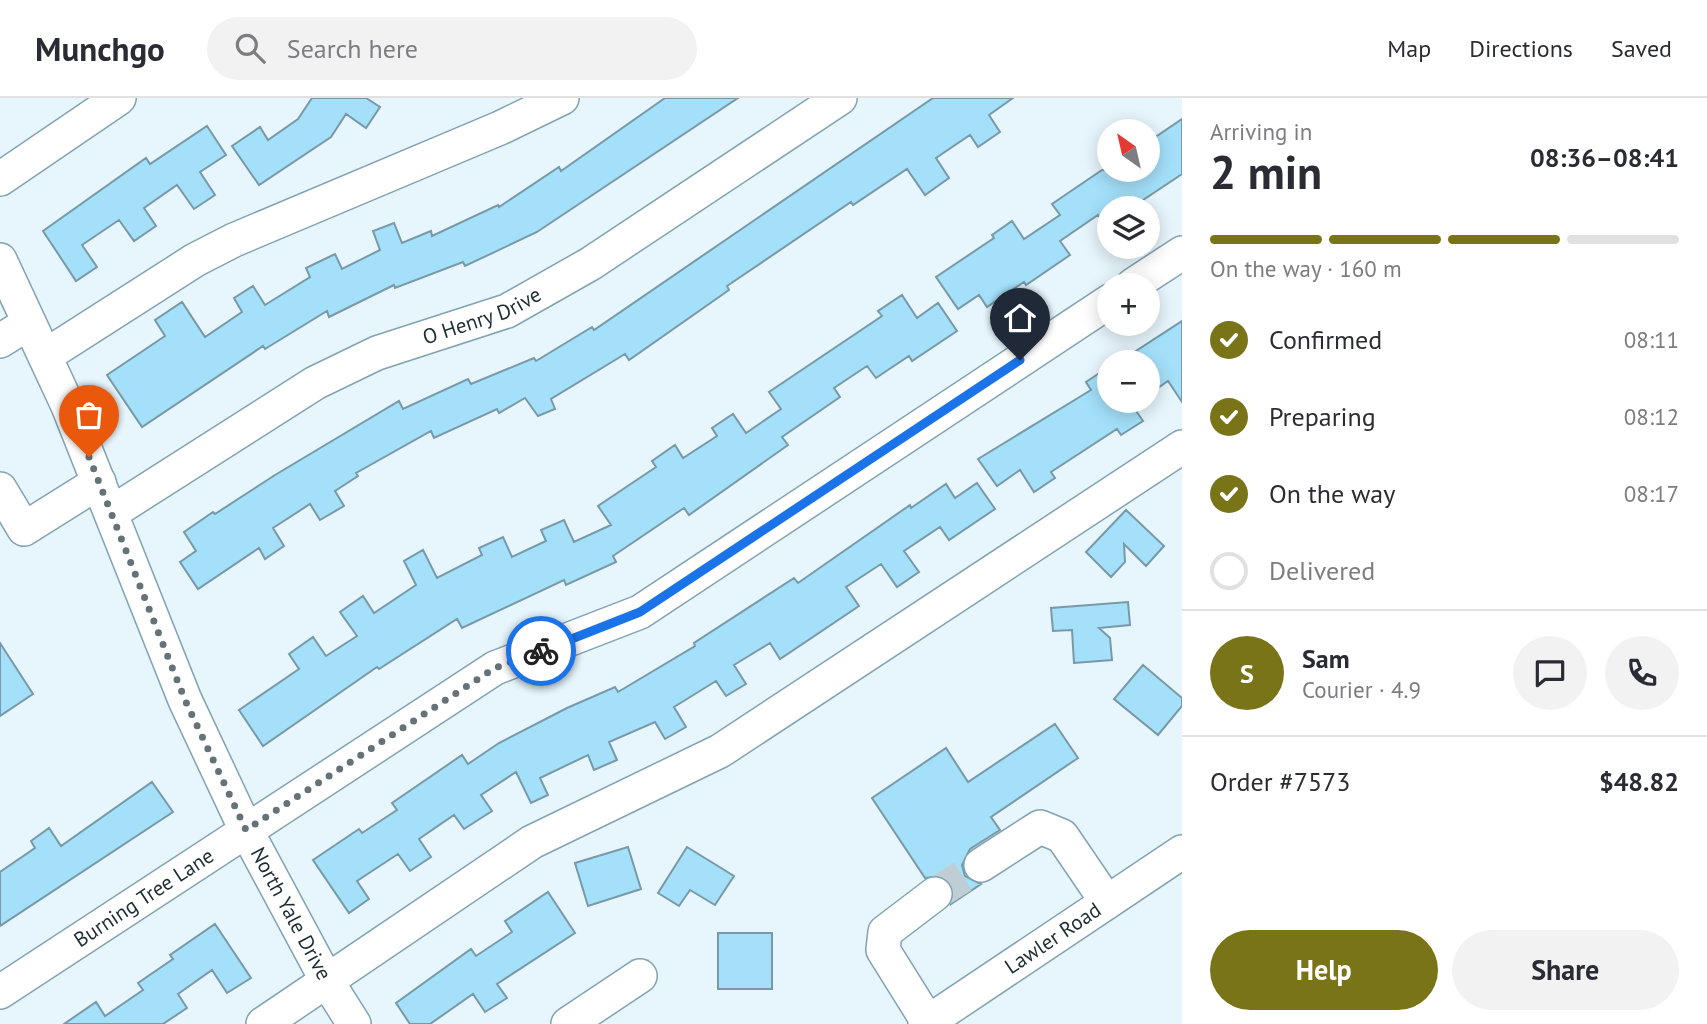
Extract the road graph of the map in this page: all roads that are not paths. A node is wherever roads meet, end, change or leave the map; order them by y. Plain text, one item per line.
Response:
1 (119, 98) edge
2 (562, 98) edge
3 (840, 98) edge
4 (515, 108) edge
5 (0, 179) edge
6 (1182, 253) edge
7 (0, 260) edge
8 (1151, 273) edge
9 (1097, 310) edge
10 (29, 323) junction
11 (0, 341) edge
12 (45, 356) junction
13 (1182, 447) edge
14 (99, 482) junction
15 (0, 489) edge
16 (111, 513) junction
17 (246, 830) junction
18 (1182, 852) edge
19 (981, 865) tunnel mouth
20 (935, 894) tunnel mouth
21 (1107, 902) junction
22 (640, 976) dead end
23 (327, 981) junction
24 (0, 992) edge
25 (927, 1023) edge
26 (262, 1024) edge
27 (354, 1024) edge
28 (568, 1024) edge

1 - 5 street
2 - 4 street
3 - 16 street, O Henry Drive
4 - 12 street
6 - 8 street
7 - 10 street, North Yale Drive
9 - 17 street, Burning Tree Lane
10 - 11 street
10 - 12 street, North Yale Drive
12 - 14 street, North Yale Drive
13 - 23 street
14 - 15 street
14 - 16 street, North Yale Drive
16 - 17 street, North Yale Drive
17 - 23 street, North Yale Drive
17 - 24 street, Burning Tree Lane
18 - 21 street, Lawler Road
19 - 21 street
20 - 25 street
21 - 25 street, Lawler Road
22 - 28 street
23 - 26 street
23 - 27 street, North Yale Drive

